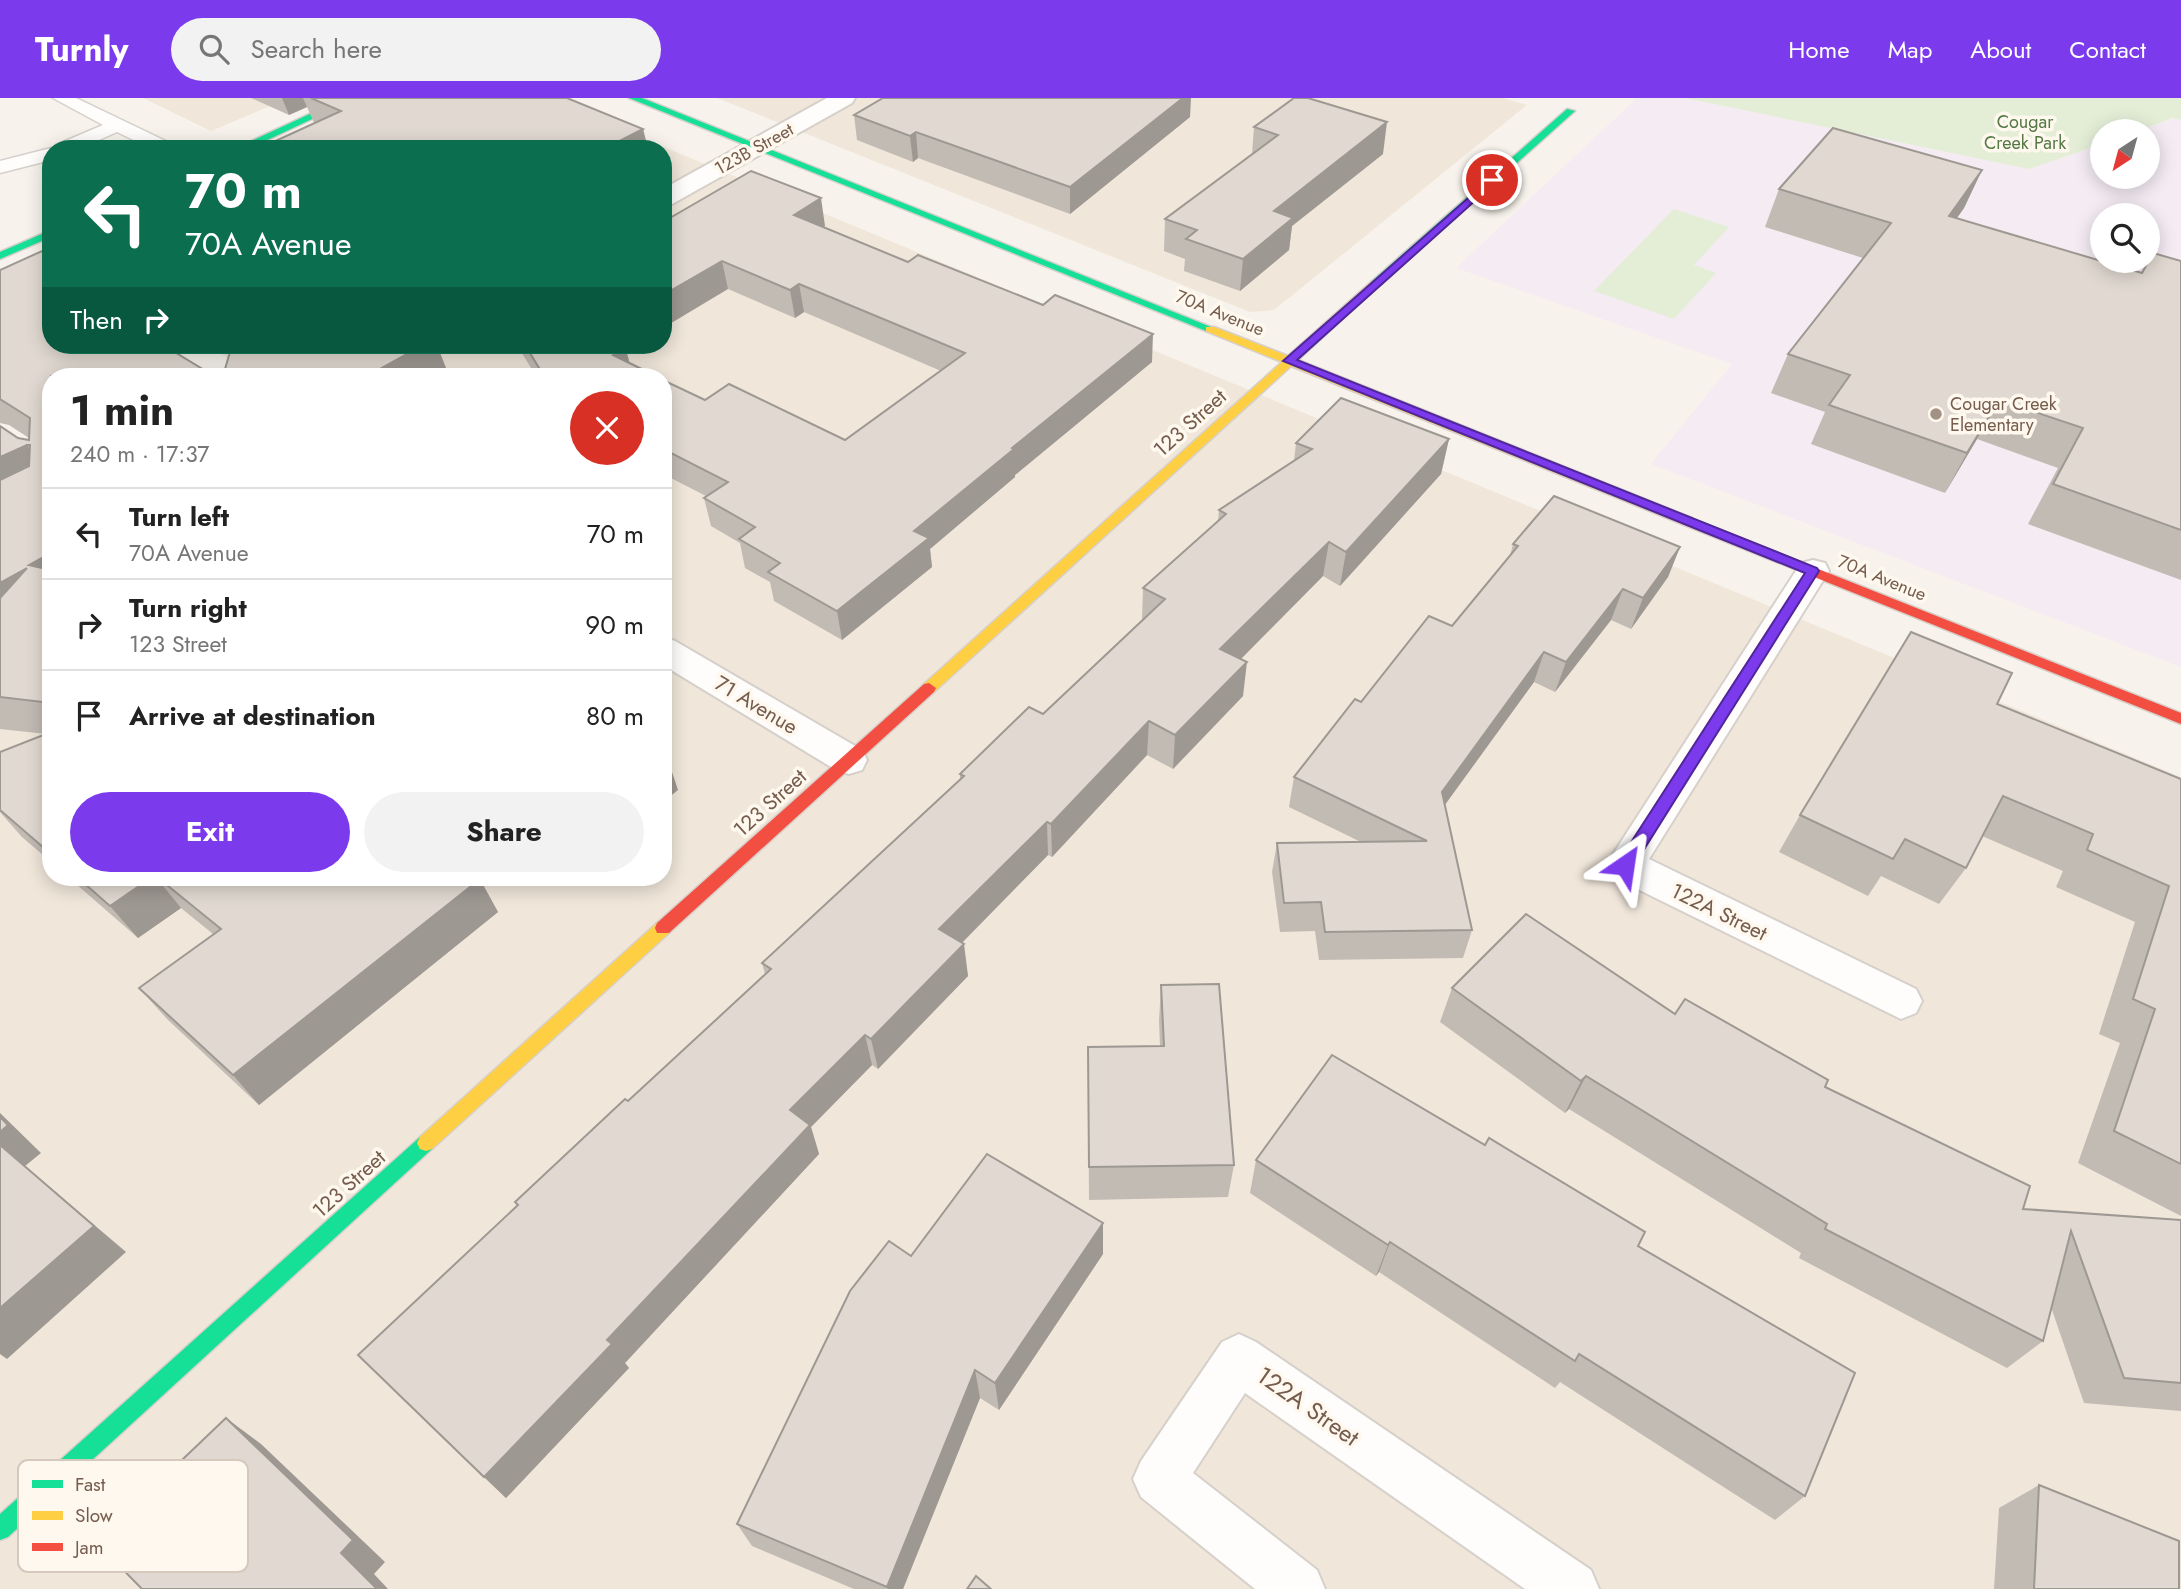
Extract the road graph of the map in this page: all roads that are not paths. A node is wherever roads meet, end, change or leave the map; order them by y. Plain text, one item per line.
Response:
1 (62, 98) edge
2 (352, 98) edge
3 (634, 98) edge
4 (844, 98) edge
5 (1570, 111) dead end
6 (118, 125) junction
7 (84, 140) edge
8 (149, 140) edge
9 (259, 140) edge
10 (757, 147) junction
11 (42, 157) edge
12 (0, 167) edge
13 (672, 194) edge
14 (42, 237) edge
15 (0, 256) edge
16 (1289, 361) junction
17 (1813, 571) junction
18 (672, 654) edge
19 (2181, 719) edge
20 (849, 760) junction
21 (1901, 1001) dead end
22 (76, 1460) edge
23 (18, 1513) edge
24 (0, 1529) edge
25 (1298, 1589) edge
26 (1572, 1589) edge

1 - 6 lane
2 - 9 street
3 - 10 street, 70A Avenue
4 - 10 street, 123B Street
5 - 16 street, 123 Street
6 - 7 lane
6 - 8 lane
10 - 13 street, 123B Street
10 - 16 street, 70A Avenue
11 - 12 lane
14 - 15 street
16 - 17 street, 70A Avenue
16 - 20 street, 123 Street
17 - 19 street, 70A Avenue
17 - 21 street, 122A Street
18 - 20 street, 71 Avenue
20 - 22 street, 123 Street
23 - 24 street, 123 Street
25 - 26 street, 122A Street

